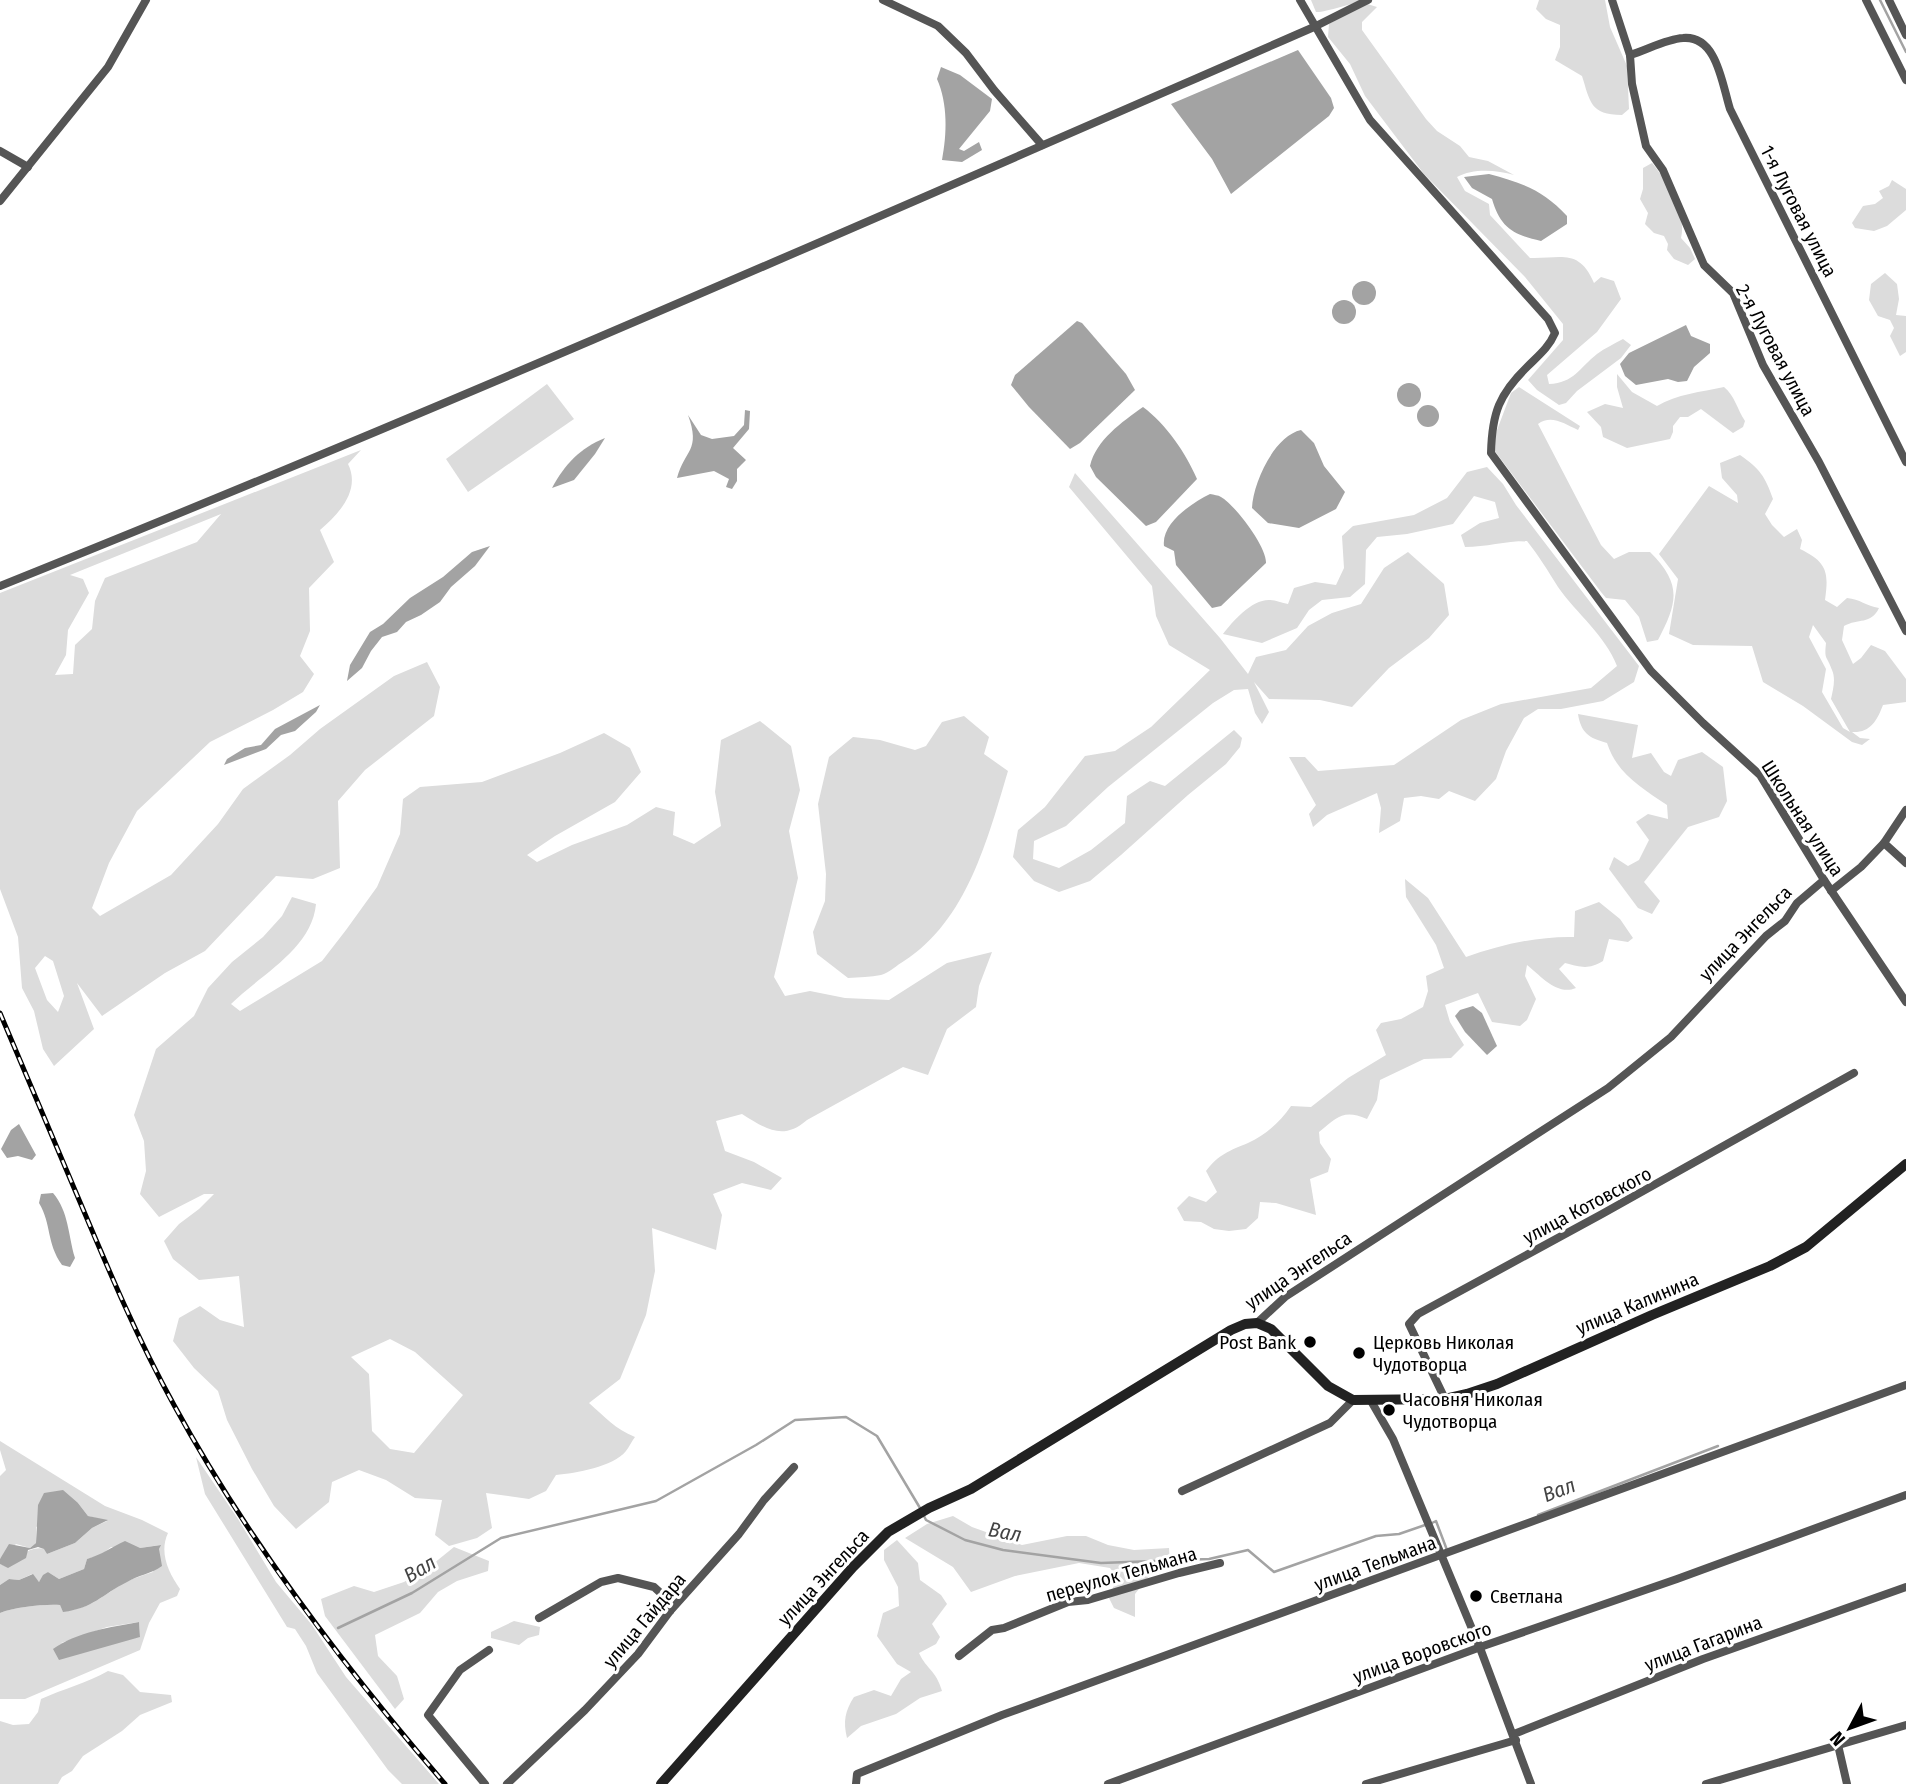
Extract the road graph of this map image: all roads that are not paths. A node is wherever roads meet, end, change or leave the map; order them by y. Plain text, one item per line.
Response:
1 (146, 0) edge
2 (883, 0) edge
3 (1300, 0) edge
4 (1368, 0) edge
5 (1612, 0) edge
6 (1866, 0) edge
7 (1889, 0) edge
8 (1314, 27) junction
9 (1906, 35) edge
10 (1630, 55) junction
11 (1906, 80) edge
12 (1042, 145) junction
13 (0, 151) edge
14 (28, 167) junction
15 (0, 201) edge
16 (1906, 462) edge
17 (0, 586) edge
18 (1906, 631) edge
19 (1906, 810) edge
20 (1884, 843) junction
21 (1906, 863) edge
22 (1824, 880) junction
23 (1831, 891) junction
24 (1906, 1002) edge
25 (1854, 1073) dead end
26 (1906, 1164) edge
27 (1257, 1323) junction
28 (1906, 1385) edge
29 (1445, 1399) junction
30 (1353, 1400) junction
31 (1371, 1401) junction
32 (794, 1466) dead end
33 (1182, 1491) dead end
34 (1906, 1495) edge
35 (1441, 1555) junction
36 (1220, 1563) dead end
37 (1906, 1587) edge
38 (670, 1611) junction
39 (539, 1618) dead end
40 (1480, 1647) junction
41 (489, 1650) dead end
42 (959, 1656) dead end
43 (1906, 1725) edge
44 (1515, 1737) junction
45 (1838, 1745) junction
46 (856, 1779) edge
47 (485, 1784) edge
48 (507, 1784) edge
49 (661, 1784) edge
50 (1108, 1784) edge
51 (1366, 1784) edge
52 (1531, 1784) edge
53 (1706, 1784) edge
54 (1847, 1784) edge

1 - 14 street
2 - 12 street
3 - 8 street
4 - 8 street
5 - 10 street, 2-я Луговая улица
6 - 11 street
7 - 9 street
8 - 12 street
8 - 22 street, Школьная улица
10 - 16 street, 1-я Луговая улица
10 - 18 street, 2-я Луговая улица
12 - 17 street
13 - 14 street
14 - 15 street
19 - 20 street
20 - 21 street
20 - 23 street
22 - 23 street, Школьная улица
22 - 27 street, улица Энгельса
23 - 24 street, Школьная улица
25 - 29 street, улица Котовского
26 - 29 street, улица Калинина
27 - 30 street, улица Калинина
27 - 49 street, улица Энгельса
28 - 35 street, улица Тельмана
29 - 31 street, улица Калинина
30 - 31 street, улица Калинина
30 - 33 street
31 - 35 street
32 - 38 street, улица Гайдара
34 - 40 street, улица Воровского
35 - 40 street
35 - 46 street, улица Тельмана
36 - 42 street, переулок Тельмана
37 - 44 street, улица Гагарина
38 - 39 street
38 - 48 street, улица Гайдара
40 - 44 street
40 - 50 street, улица Воровского
41 - 47 street
43 - 45 street
44 - 51 street, улица Гагарина
44 - 52 street
45 - 53 street
45 - 54 street

